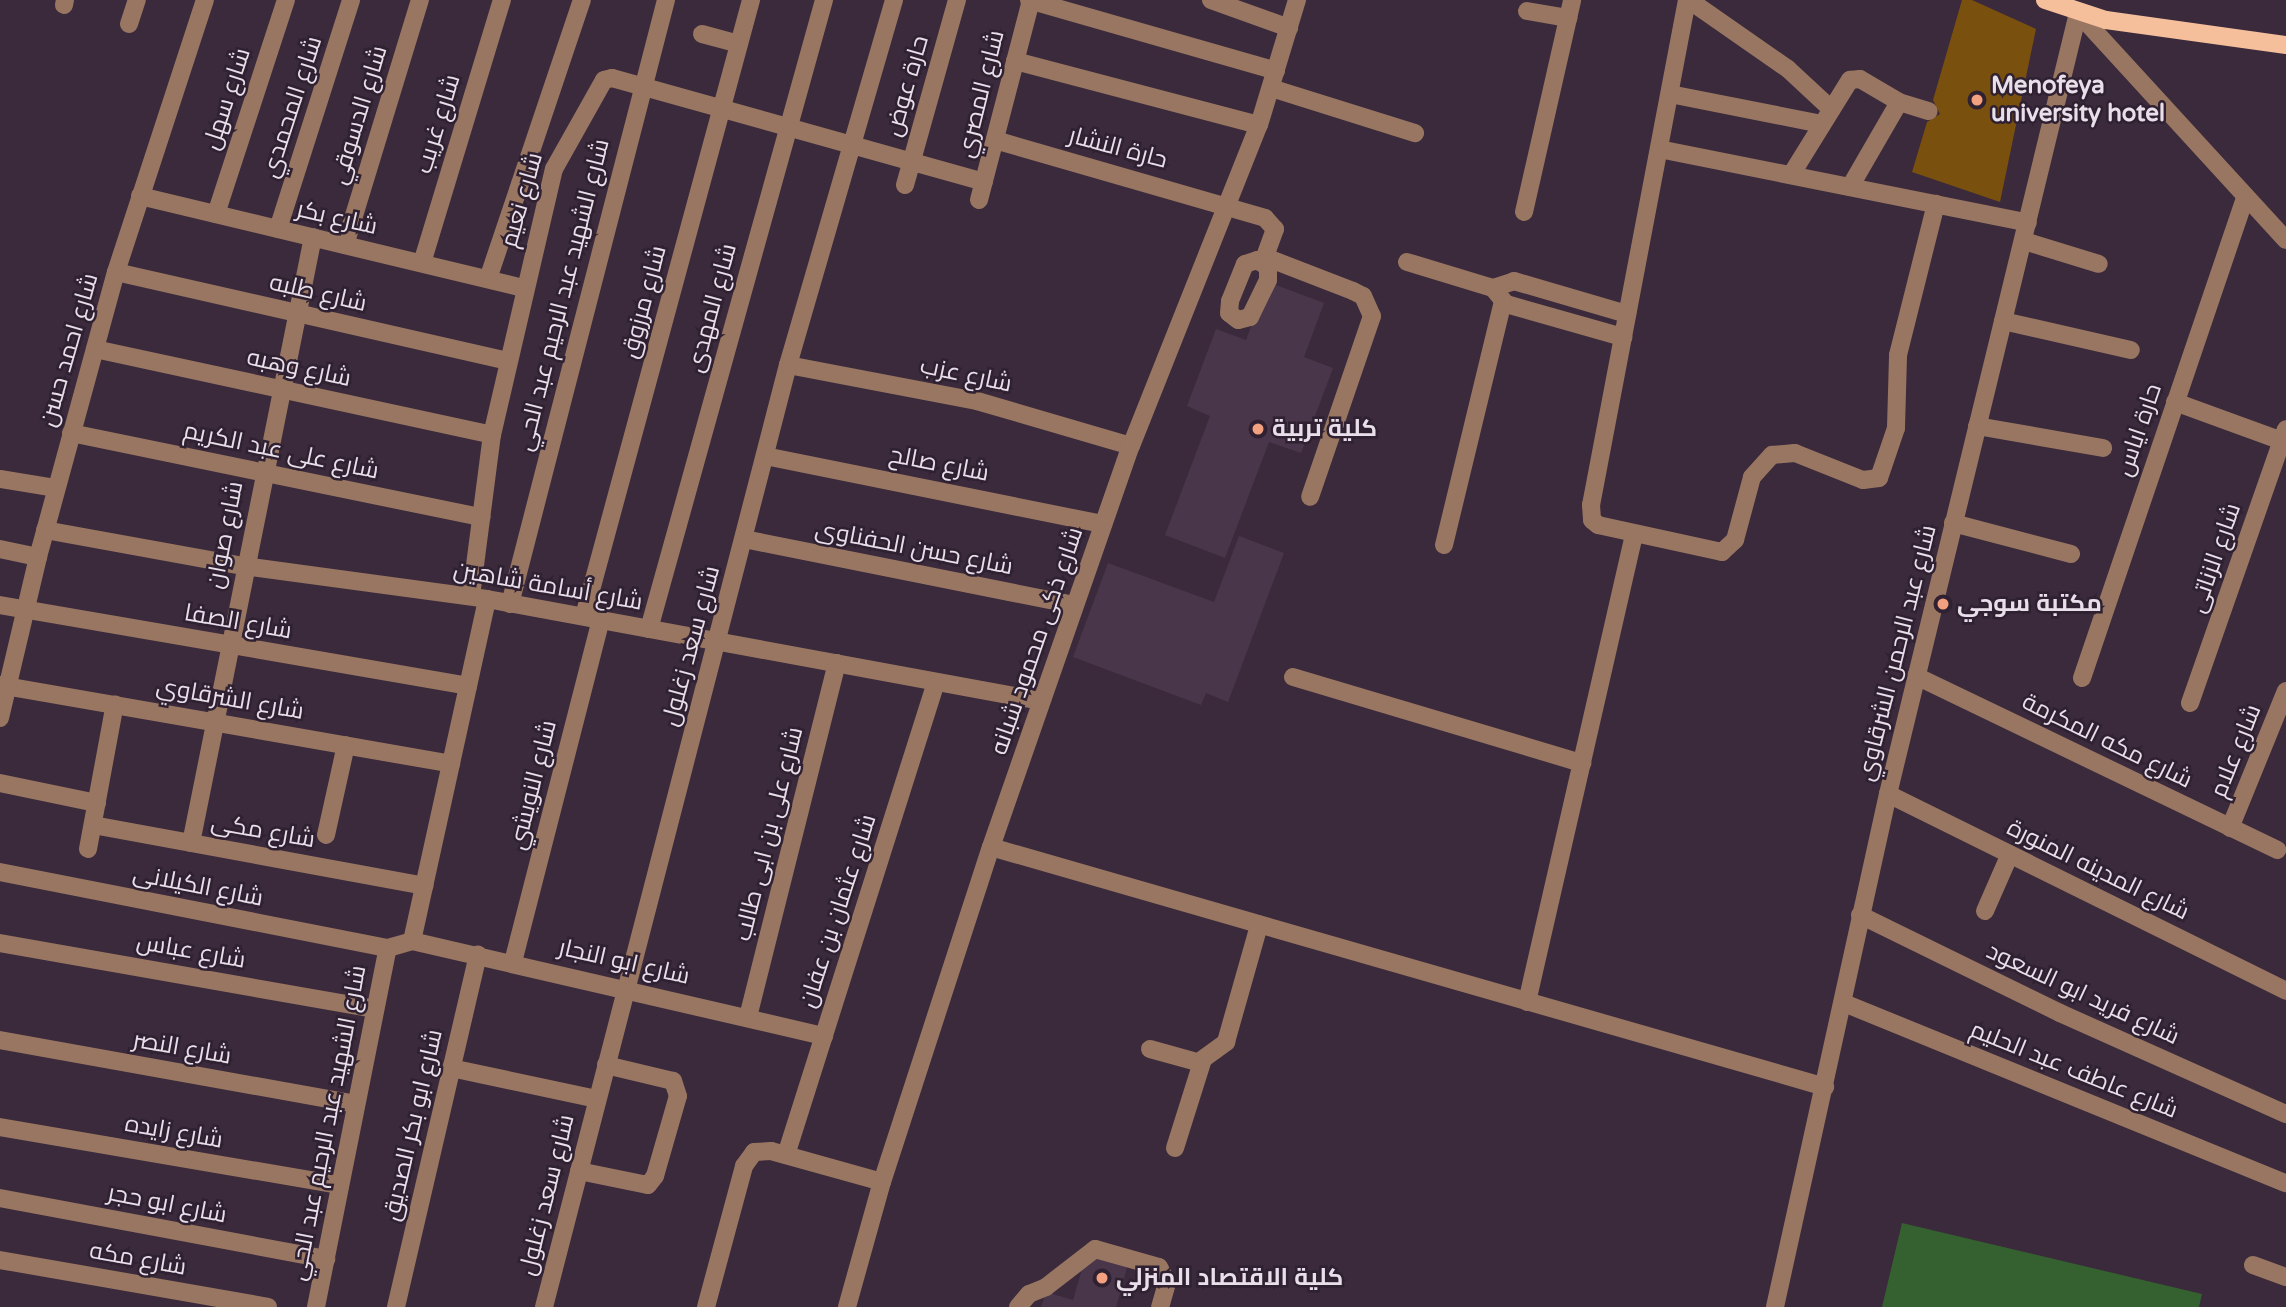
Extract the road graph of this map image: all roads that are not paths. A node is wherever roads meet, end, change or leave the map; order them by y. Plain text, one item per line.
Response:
1 (137, 0) edge
2 (205, 0) edge
3 (286, 0) edge
4 (351, 0) edge
5 (421, 0) edge
6 (502, 0) edge
7 (582, 0) edge
8 (666, 0) edge
9 (751, 0) edge
10 (824, 0) edge
11 (894, 0) edge
12 (957, 0) edge
13 (1030, 0) edge
14 (1211, 0) edge
15 (1297, 0) edge
16 (1688, 0) edge
17 (2045, 0) edge
18 (1570, 9) edge
19 (1527, 11) dead end
20 (2077, 13) junction
21 (129, 24) dead end
22 (1289, 28) junction
23 (702, 34) dead end
24 (739, 44) junction
25 (2286, 45) edge
26 (1015, 61) junction
27 (1276, 71) junction
28 (641, 86) junction
29 (1271, 88) junction
30 (1670, 94) junction
31 (1899, 102) junction
32 (722, 108) junction
33 (1928, 111) dead end
34 (1826, 117) junction
35 (1259, 125) junction
36 (787, 126) junction
37 (1415, 133) dead end
38 (995, 140) junction
39 (852, 144) junction
40 (1659, 149) junction
41 (912, 161) junction
42 (1791, 175) junction
43 (984, 181) junction
44 (905, 185) dead end
45 (1850, 187) junction
46 (140, 196) junction
47 (2245, 198) junction
48 (979, 200) dead end
49 (1228, 204) junction
50 (1936, 204) junction
51 (1524, 212) dead end
52 (216, 214) junction
53 (2028, 223) junction
54 (278, 229) junction
55 (313, 237) junction
56 (2286, 240) edge
57 (2024, 242) junction
58 (345, 245) junction
59 (1407, 262) dead end
60 (422, 263) junction
61 (2099, 264) dead end
62 (116, 272) junction
63 (488, 279) junction
64 (524, 288) junction
65 (1498, 295) junction
66 (296, 313) junction
67 (1627, 314) junction
68 (2003, 321) junction
69 (1623, 337) junction
70 (95, 349) junction
71 (2131, 350) dead end
72 (508, 361) junction
73 (788, 365) junction
74 (280, 389) junction
75 (2175, 402) junction
76 (1977, 426) junction
77 (71, 433) junction
78 (492, 435) junction
79 (2284, 435) edge
80 (1131, 446) junction
81 (2103, 448) dead end
82 (765, 456) junction
83 (263, 472) junction
84 (0, 479) edge
85 (56, 488) junction
86 (1310, 497) dead end
87 (481, 517) junction
88 (1954, 523) junction
89 (1103, 524) junction
90 (45, 530) junction
91 (1634, 534) junction
92 (744, 539) junction
93 (1444, 545) dead end
94 (0, 549) edge
95 (2071, 554) dead end
96 (38, 557) junction
97 (244, 566) junction
98 (479, 598) junction
99 (510, 604) junction
100 (0, 605) edge
101 (1074, 605) junction
102 (24, 610) junction
103 (592, 618) junction
104 (649, 629) junction
105 (719, 642) junction
106 (228, 645) junction
107 (837, 663) junction
108 (1916, 676) junction
109 (1293, 677) dead end
110 (2082, 678) dead end
111 (936, 682) junction
112 (3, 685) edge
113 (468, 686) junction
114 (2286, 691) edge
115 (1041, 701) junction
116 (2190, 703) dead end
117 (115, 704) junction
118 (0, 718) edge
119 (214, 721) junction
120 (346, 745) junction
121 (1581, 763) junction
122 (451, 764) junction
123 (0, 783) edge
124 (1888, 794) junction
125 (96, 803) junction
126 (93, 825) junction
127 (2230, 828) junction
128 (326, 835) dead end
129 (191, 843) junction
130 (991, 847) junction
131 (88, 849) dead end
132 (2277, 850) dead end
133 (2010, 854) junction
134 (0, 872) edge
135 (424, 886) junction
136 (1985, 911) dead end
137 (1860, 915) junction
138 (1259, 925) junction
139 (412, 941) junction
140 (0, 943) edge
141 (387, 948) junction
142 (478, 954) junction
143 (513, 962) junction
144 (625, 987) junction
145 (2286, 991) edge
146 (1527, 1002) junction
147 (1844, 1003) junction
148 (374, 1009) junction
149 (748, 1017) junction
150 (824, 1036) junction
151 (0, 1040) edge
152 (1150, 1049) dead end
153 (1201, 1063) junction
154 (606, 1065) junction
155 (451, 1068) junction
156 (1825, 1087) junction
157 (597, 1100) junction
158 (355, 1104) junction
159 (2286, 1114) edge
160 (0, 1127) edge
161 (1175, 1148) dead end
162 (786, 1155) junction
163 (579, 1171) junction
164 (882, 1182) junction
165 (2286, 1183) edge
166 (340, 1185) junction
167 (0, 1198) edge
168 (326, 1259) junction
169 (0, 1260) edge
170 (2253, 1265) dead end
171 (2286, 1277) edge
172 (268, 1307) edge
173 (316, 1307) edge
174 (396, 1307) edge
175 (544, 1307) edge
176 (706, 1307) edge
177 (847, 1307) edge
178 (1018, 1307) edge
179 (1160, 1307) edge
180 (1775, 1307) edge

1 - 21 street
2 - 46 street, شارع احمد حسن
3 - 52 street, شارع سهل
4 - 54 street, شارع المحمدي
5 - 58 street, شارع الدسوقي
6 - 60 street, شارع غريب
7 - 63 street
8 - 28 street, شارع الشهيد عبد الرحيم عبد الحي
9 - 24 street, شارع مرزوق
10 - 36 street, شارع المهدى
11 - 39 street, شارع سعد زغلول
12 - 41 street, حارة عوض
13 - 26 street, شارع المصري
13 - 27 street
14 - 22 street
15 - 22 street, شارع ذكى محمود شبانه
16 - 30 street
16 - 34 street
17 - 20 main road
18 - 19 street
18 - 51 street
20 - 25 main road
20 - 47 street
20 - 53 street, شارع عبد الرحمن الشرقاوي
22 - 27 street, شارع ذكى محمود شبانه
23 - 24 street
24 - 32 street, شارع مرزوق
26 - 35 street
26 - 38 street, شارع المصري
27 - 29 street, شارع ذكى محمود شبانه
28 - 32 street, شارع نعيم
28 - 64 street, شارع نعيم
28 - 99 street, شارع الشهيد عبد الرحيم عبد الحي
29 - 35 street, شارع ذكى محمود شبانه
29 - 37 street
30 - 34 street
30 - 40 street
31 - 33 street
31 - 34 street
31 - 45 street
32 - 36 street, شارع نعيم
32 - 103 street, شارع مرزوق
34 - 42 street
35 - 49 street, شارع ذكى محمود شبانه
36 - 39 street, شارع نعيم
36 - 104 street, شارع المهدى
38 - 43 street, شارع المصري
38 - 49 street, حارة النشار
39 - 41 street, شارع نعيم
39 - 73 street, شارع سعد زغلول
40 - 42 street
40 - 67 street
41 - 43 street, شارع نعيم
41 - 44 street, حارة عوض
42 - 45 street
43 - 48 street, شارع المصري
45 - 50 street
46 - 52 street, شارع بكر
46 - 62 street, شارع احمد حسن
47 - 56 street
47 - 75 street, حارة اياس
49 - 80 street, شارع ذكى محمود شبانه
49 - 86 street, حارة النشار
50 - 53 street
50 - 91 street
52 - 54 street, شارع بكر
53 - 57 street, شارع عبد الرحمن الشرقاوي
54 - 55 street, شارع بكر
55 - 58 street, شارع بكر
55 - 66 street, شارع صوان
57 - 61 street
57 - 68 street, شارع عبد الرحمن الشرقاوي
58 - 60 street, شارع بكر
59 - 65 street
60 - 63 street, شارع بكر
62 - 66 street, شارع طلبه
62 - 70 street, شارع احمد حسن
63 - 64 street, شارع بكر
64 - 72 street, شارع نعيم
65 - 67 street
65 - 69 street
65 - 93 street
66 - 72 street, شارع طلبه
66 - 74 street, شارع صوان
67 - 69 street
68 - 71 street
68 - 76 street, شارع عبد الرحمن الشرقاوي
69 - 91 street
70 - 74 street, شارع وهبه
70 - 77 street, شارع احمد حسن
72 - 78 street, شارع نعيم
73 - 80 street, شارع عزب
73 - 82 street, شارع سعد زغلول
74 - 78 street, شارع وهبه
74 - 83 street, شارع صوان
75 - 79 street
75 - 110 street, حارة اياس
76 - 81 street
76 - 88 street, شارع عبد الرحمن الشرقاوي
77 - 83 street, شارع على عبد الكريم
77 - 85 street, شارع احمد حسن
78 - 87 street, شارع نعيم
79 - 116 street, شارع الزناتى
80 - 89 street, شارع ذكى محمود شبانه
82 - 89 street, شارع صالح
82 - 92 street, شارع سعد زغلول
83 - 87 street, شارع على عبد الكريم
83 - 97 street, شارع صوان
84 - 85 street
85 - 90 street, شارع احمد حسن
87 - 98 street, شارع نعيم
88 - 95 street
88 - 108 street, شارع عبد الرحمن الشرقاوي
89 - 101 street, شارع ذكى محمود شبانه
90 - 96 street, شارع احمد حسن
90 - 97 street, شارع أسامة شاهين
91 - 121 street
92 - 101 street, شارع حسن الحفناوى
92 - 105 street, شارع سعد زغلول
94 - 96 street
96 - 102 street, شارع احمد حسن
97 - 98 street, شارع أسامة شاهين
97 - 106 street, شارع صوان
98 - 99 street, شارع أسامة شاهين
98 - 113 street
99 - 103 street, شارع أسامة شاهين
100 - 102 street, شارع الصفا
101 - 115 street, شارع ذكى محمود شبانه
102 - 106 street, شارع الصفا
102 - 112 street, شارع احمد حسن
103 - 104 street, شارع أسامة شاهين
103 - 143 street, شارع النويشي
104 - 105 street, شارع أسامة شاهين
105 - 107 street, شارع أسامة شاهين
105 - 144 street, شارع سعد زغلول
106 - 113 street, شارع الصفا
106 - 119 street, شارع صوان
107 - 111 street, شارع أسامة شاهين
107 - 149 street, شارع على بن ابى طالب
108 - 124 street, شارع عبد الرحمن الشرقاوي
108 - 127 street, شارع مكه المكرمة
109 - 121 street
111 - 115 street, شارع أسامة شاهين
111 - 150 street, شارع عثمان بن عفان
112 - 117 street, شارع الشرقاوي
112 - 118 street, شارع احمد حسن
113 - 122 street
114 - 127 street, شارع علام
115 - 130 street, شارع ذكى محمود شبانه
117 - 119 street, شارع الشرقاوي
117 - 125 street
119 - 120 street, شارع الشرقاوي
119 - 129 street, شارع صوان
120 - 122 street, شارع الشرقاوي
120 - 128 street
121 - 146 street
122 - 135 street
123 - 125 street
124 - 133 street, شارع المدينه المنورة
124 - 137 street, شارع عبد الرحمن الشرقاوي
125 - 126 street
126 - 129 street, شارع مكى
126 - 131 street
127 - 132 street, شارع مكه المكرمة
129 - 135 street, شارع مكى
130 - 138 street
130 - 164 street, شارع ذكى محمود شبانه
133 - 136 street
133 - 145 street, شارع المدينه المنورة
134 - 141 street, شارع الكيلانى
135 - 139 street
137 - 147 street, شارع عبد الرحمن الشرقاوي
137 - 159 street, شارع فريد ابو السعود
138 - 146 street
138 - 153 street
139 - 141 street, شارع الشهيد عبد الرحيم عبد الحي
139 - 142 street, شارع ابو النجار
140 - 148 street, شارع عباس
141 - 148 street, شارع الشهيد عبد الرحيم عبد الحي
142 - 143 street, شارع ابو النجار
142 - 155 street, شارع ابو بكر الصديق
143 - 144 street, شارع ابو النجار
144 - 149 street, شارع ابو النجار
144 - 154 street, شارع سعد زغلول
146 - 156 street
147 - 156 street, شارع عبد الرحمن الشرقاوي
147 - 165 street, شارع عاطف عبد الحليم
148 - 158 street, شارع الشهيد عبد الرحيم عبد الحي
149 - 150 street, شارع ابو النجار
150 - 162 street, شارع عثمان بن عفان
151 - 158 street, شارع النصر
152 - 153 street
153 - 161 street
154 - 157 street, شارع سعد زغلول
154 - 163 street
155 - 157 street
155 - 174 street, شارع ابو بكر الصديق
156 - 180 street, شارع عبد الرحمن الشرقاوي
157 - 163 street, شارع سعد زغلول
158 - 166 street, شارع الشهيد عبد الرحيم عبد الحي
160 - 166 street, شارع زايده
162 - 164 street
162 - 176 street
163 - 175 street, شارع سعد زغلول
164 - 177 street, شارع ذكى محمود شبانه
166 - 168 street, شارع الشهيد عبد الرحيم عبد الحي
167 - 168 street, شارع ابو حجر
168 - 173 street, شارع الشهيد عبد الرحيم عبد الحي
169 - 172 street, شارع مكه
170 - 171 street
178 - 179 street

